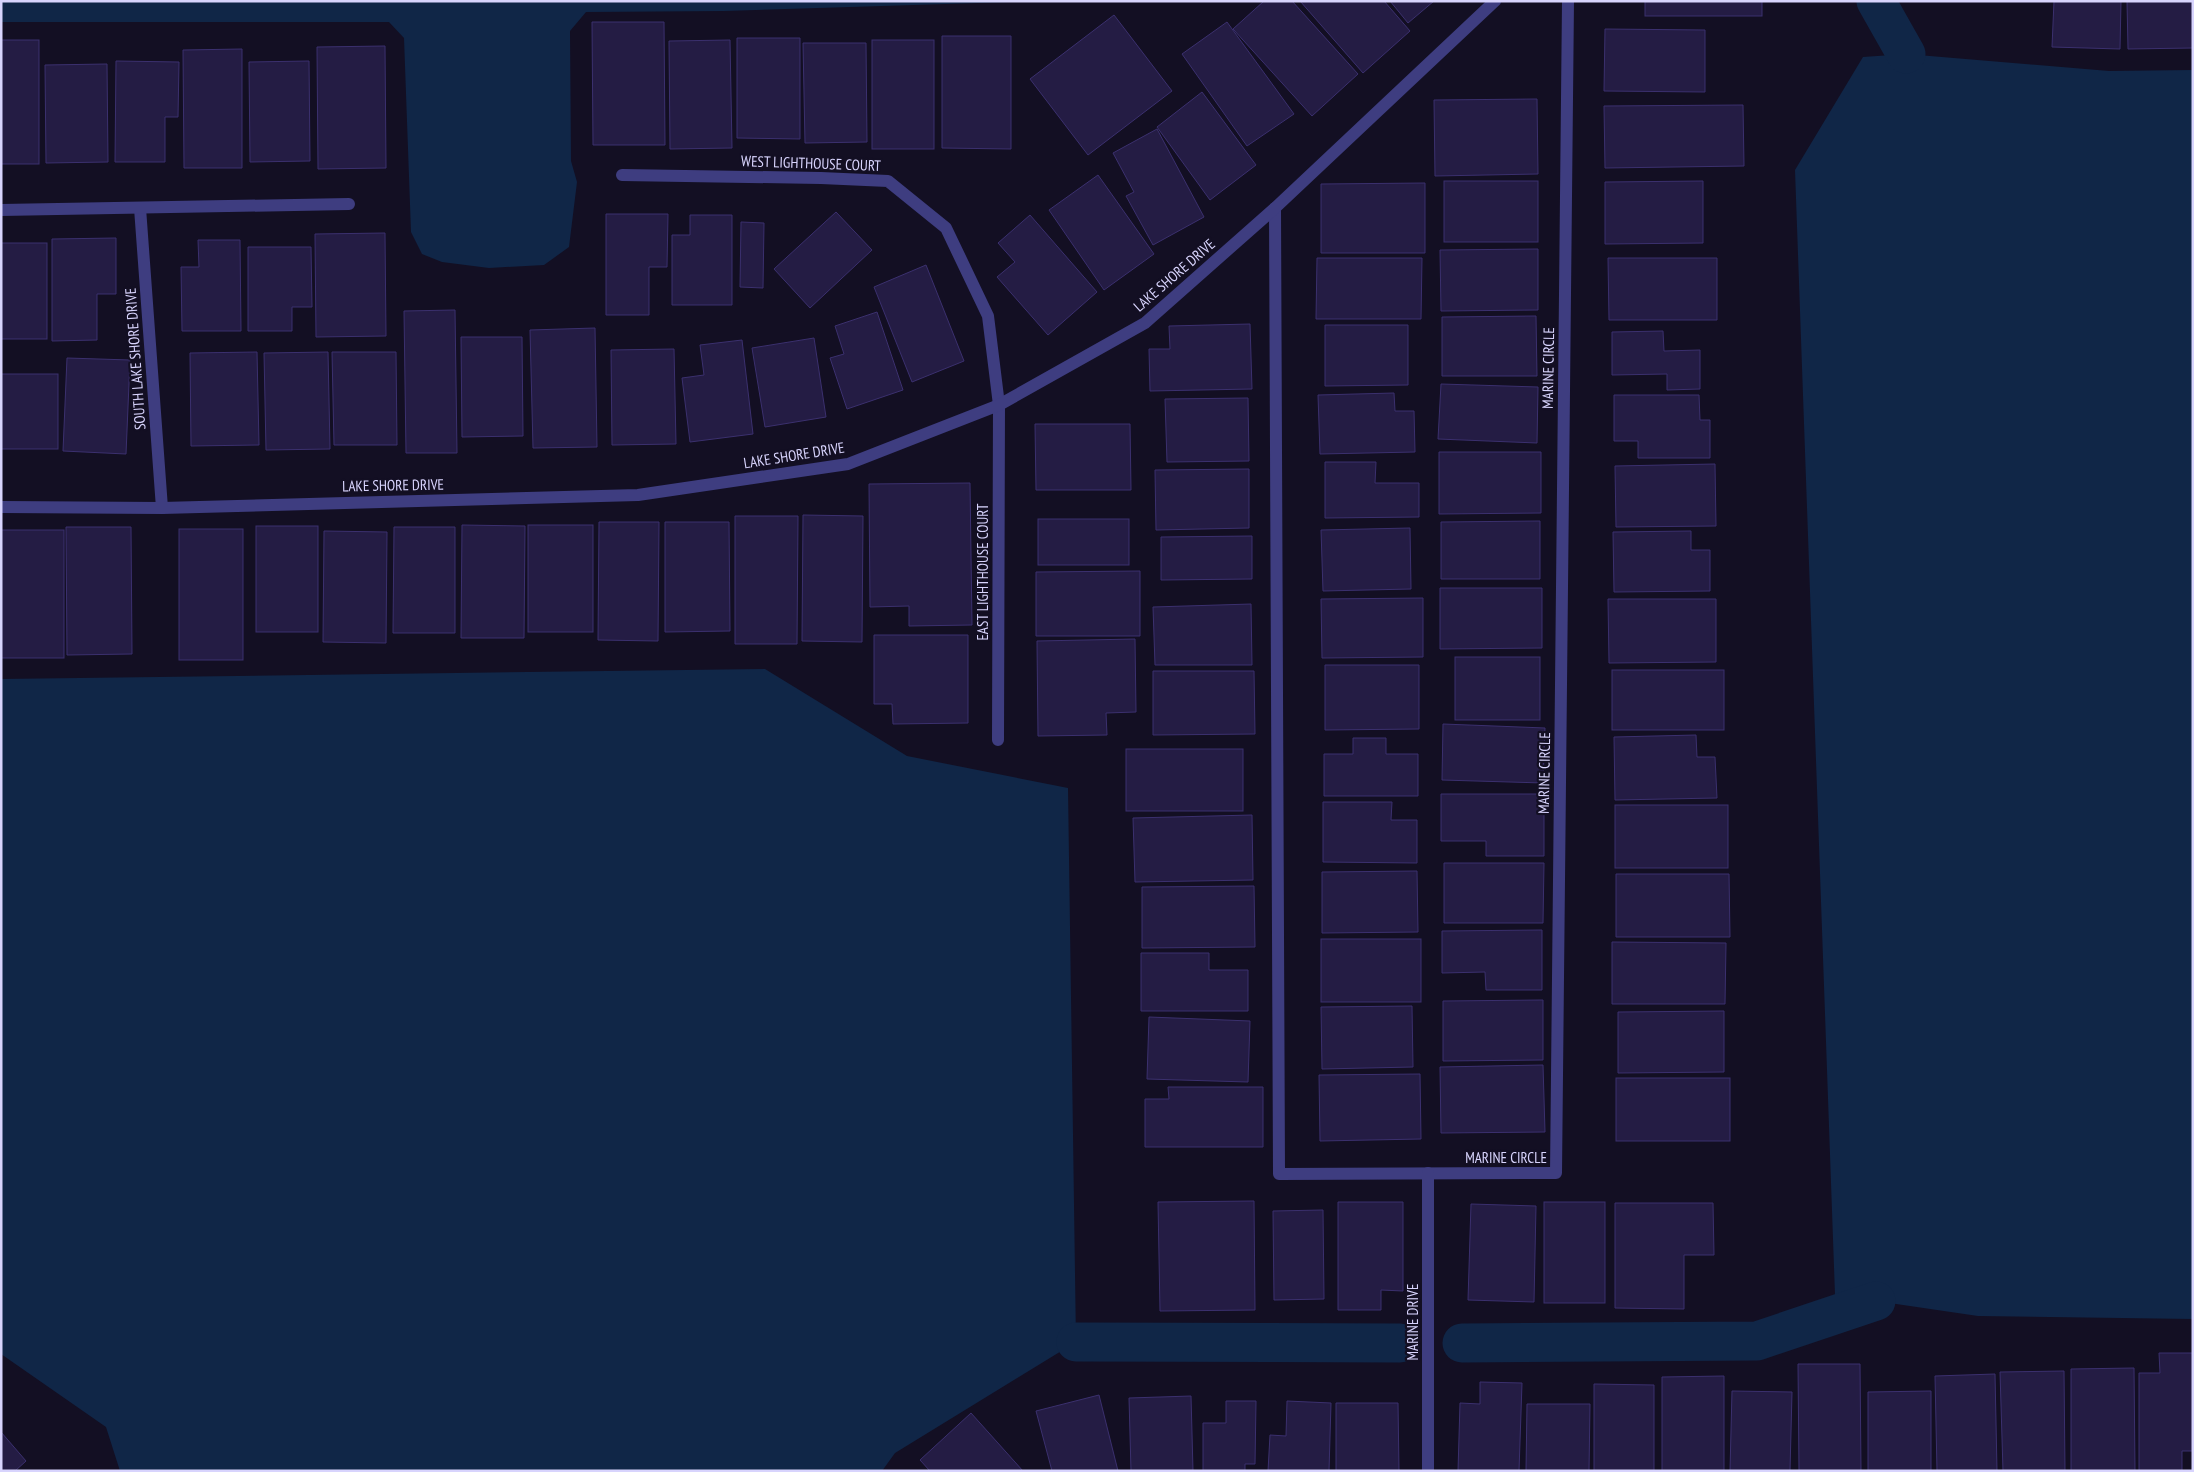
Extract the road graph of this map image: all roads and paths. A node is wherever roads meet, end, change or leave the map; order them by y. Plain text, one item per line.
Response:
1 (1494, 1) edge
2 (1568, 1) edge
3 (622, 175) dead end
4 (349, 204) dead end
5 (140, 208) junction
6 (1276, 208) junction
7 (1, 210) edge
8 (999, 405) junction
9 (1, 507) edge
10 (162, 508) junction
11 (998, 740) dead end
12 (1428, 1174) junction
13 (1428, 1471) edge

1 - 6 street, LAKE SHORE DRIVE
2 - 12 street, MARINE CIRCLE
3 - 8 street, WEST LIGHTHOUSE COURT
4 - 5 street
5 - 7 street
5 - 10 street, SOUTH LAKE SHORE DRIVE
6 - 8 street, LAKE SHORE DRIVE
6 - 12 street, MARINE CIRCLE
8 - 10 street, LAKE SHORE DRIVE
8 - 11 street, EAST LIGHTHOUSE COURT
9 - 10 street, LAKE SHORE DRIVE
12 - 13 street, MARINE DRIVE

